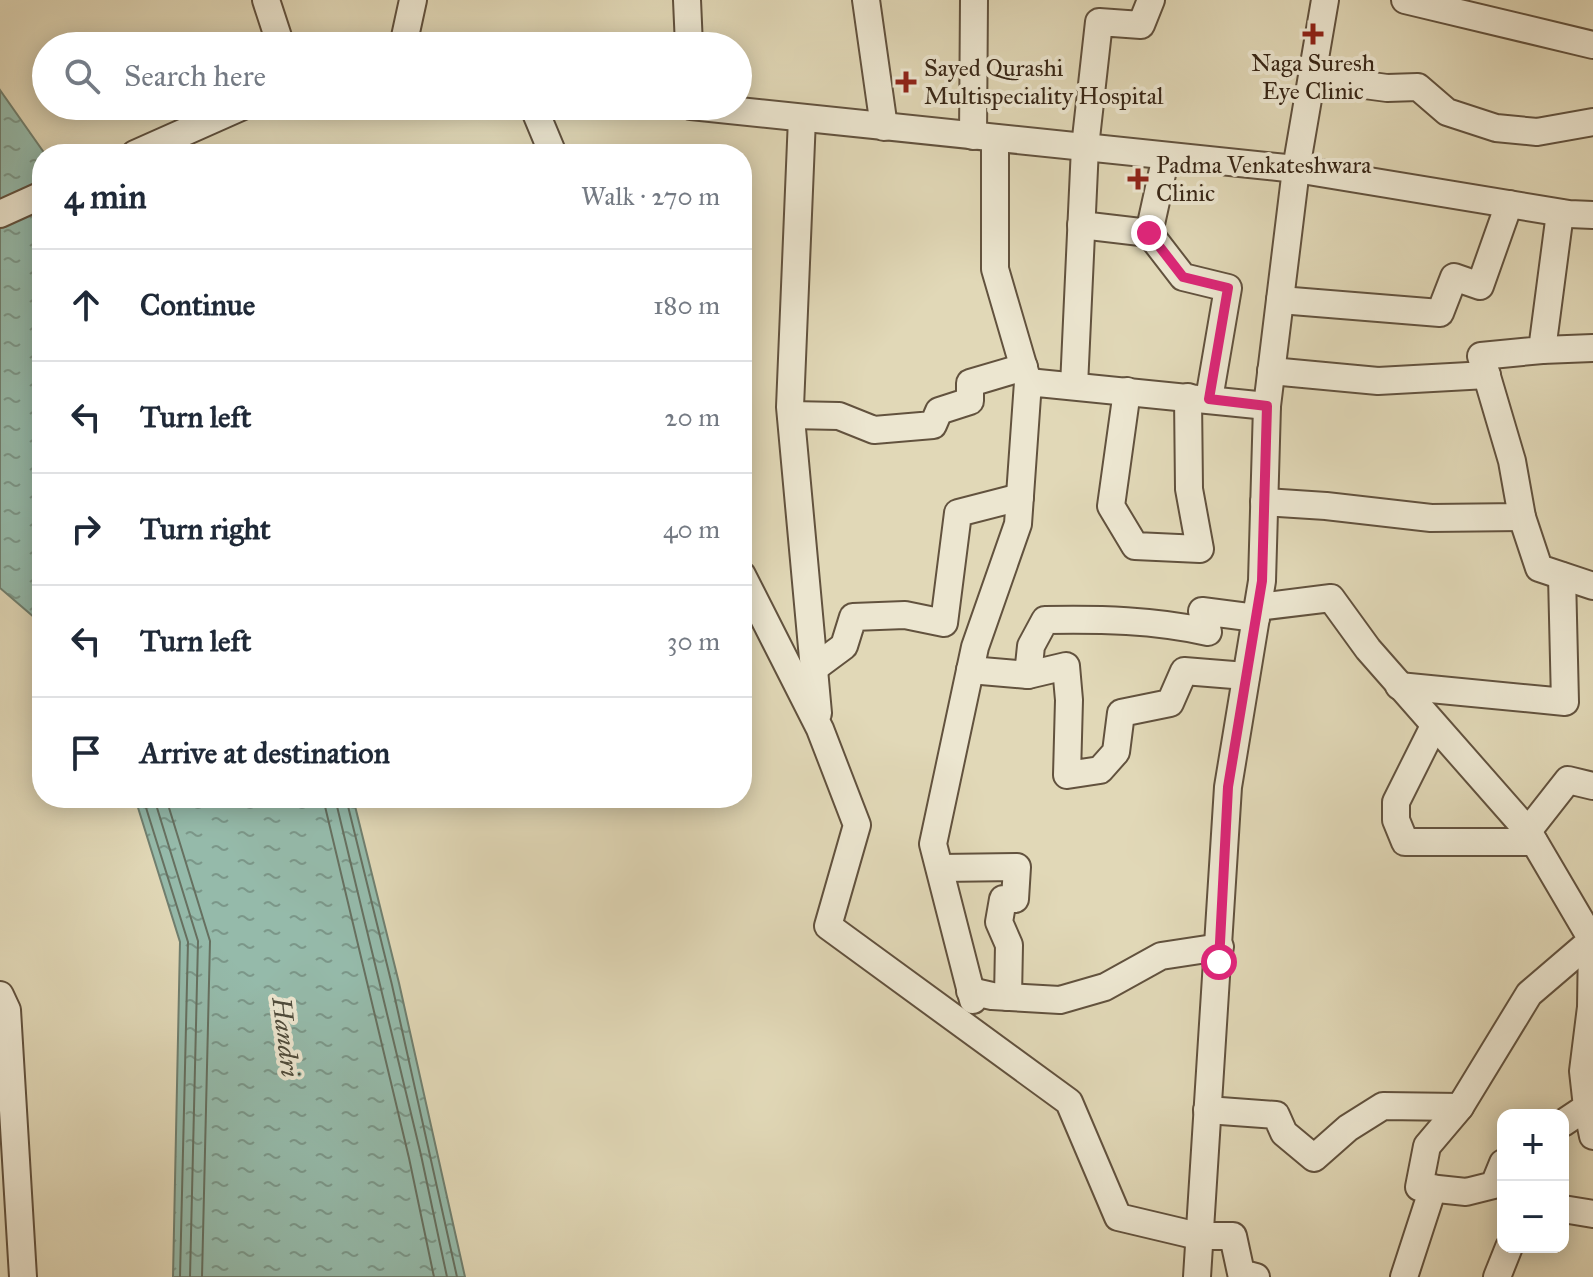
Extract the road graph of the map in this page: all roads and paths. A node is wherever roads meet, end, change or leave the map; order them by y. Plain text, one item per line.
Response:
1 (266, 0) edge
2 (413, 0) edge
3 (687, 0) edge
4 (866, 0) edge
5 (974, 0) edge
6 (1151, 0) edge
7 (1325, 0) edge
8 (1405, 0) edge
9 (1440, 4) edge
10 (276, 32) edge
11 (406, 32) edge
12 (688, 32) edge
13 (1593, 45) edge
14 (1312, 78) junction
15 (752, 113) edge
16 (802, 118) junction
17 (212, 120) edge
18 (539, 120) edge
19 (1593, 122) edge
20 (884, 127) junction
21 (984, 137) junction
22 (158, 144) edge
23 (549, 144) edge
24 (1085, 147) junction
25 (1166, 156) junction
26 (1296, 169) junction
27 (32, 200) edge
28 (1509, 204) junction
29 (1560, 213) junction
30 (0, 214) edge
31 (1593, 215) edge
32 (1081, 225) junction
33 (1149, 233) junction
34 (1280, 300) junction
35 (1593, 348) edge
36 (1542, 350) junction
37 (1271, 371) junction
38 (1026, 374) junction
39 (1487, 375) junction
40 (1074, 386) junction
41 (1127, 391) junction
42 (1198, 398) junction
43 (1267, 406) junction
44 (791, 415) junction
45 (1020, 497) junction
46 (1264, 502) junction
47 (1522, 517) junction
48 (1562, 576) junction
49 (1593, 586) edge
50 (752, 595) edge
51 (1257, 612) junction
52 (813, 669) junction
53 (970, 670) junction
54 (1028, 675) junction
55 (1246, 676) junction
56 (1399, 686) junction
57 (1434, 726) junction
58 (820, 729) junction
59 (1593, 786) edge
60 (1531, 836) junction
61 (940, 868) junction
62 (1592, 940) edge
63 (1220, 947) junction
64 (0, 995) edge
65 (1008, 997) junction
66 (5, 1056) edge
67 (1460, 1107) junction
68 (1587, 1107) junction
69 (1207, 1110) junction
70 (1569, 1119) edge
71 (7, 1130) edge
72 (1593, 1136) edge
73 (1497, 1178) edge
74 (1433, 1188) junction
75 (1569, 1210) edge
76 (10, 1214) edge
77 (1593, 1214) edge
78 (1198, 1236) junction
79 (1507, 1253) edge
80 (23, 1277) edge
81 (1197, 1277) edge
82 (1256, 1277) edge
83 (1404, 1277) edge
84 (1497, 1277) edge

1 - 10 street
2 - 11 street
3 - 12 street
4 - 20 street
5 - 21 street
6 - 24 street
7 - 14 street
8 - 9 street
9 - 13 street
14 - 19 street
14 - 26 street
15 - 16 street
16 - 20 street
16 - 44 street
17 - 22 street
18 - 23 street
20 - 21 street
21 - 24 street
21 - 38 street
24 - 25 street
24 - 32 street
25 - 26 street
25 - 33 street
26 - 28 street
26 - 34 street
27 - 30 street
28 - 29 street
28 - 34 street
29 - 31 street
29 - 36 street
32 - 33 street
32 - 40 street
33 - 42 street
34 - 37 street
35 - 36 street
36 - 39 street
37 - 39 street
37 - 43 street
38 - 40 street
38 - 44 street
38 - 45 street
39 - 47 street
40 - 41 street
41 - 42 street
41 - 42 street
42 - 43 street
43 - 46 street
44 - 52 street
45 - 52 street
45 - 53 street
46 - 47 street
46 - 51 street
47 - 48 street
48 - 49 street
48 - 56 street
50 - 58 street
51 - 54 street
51 - 55 street
51 - 56 street
52 - 58 street
53 - 54 street
53 - 61 street
54 - 55 street
55 - 63 street
56 - 57 street
57 - 60 street
57 - 60 street
58 - 78 street
59 - 60 street
60 - 62 street
61 - 65 street
61 - 65 street
62 - 67 street
62 - 68 street
63 - 65 street
63 - 69 street
64 - 66 street
66 - 71 street
67 - 69 street
67 - 74 street
68 - 70 street
68 - 72 street
69 - 78 street
71 - 76 street
73 - 74 street
74 - 83 street
75 - 77 street
76 - 80 street
78 - 81 street
78 - 82 street
79 - 84 street

